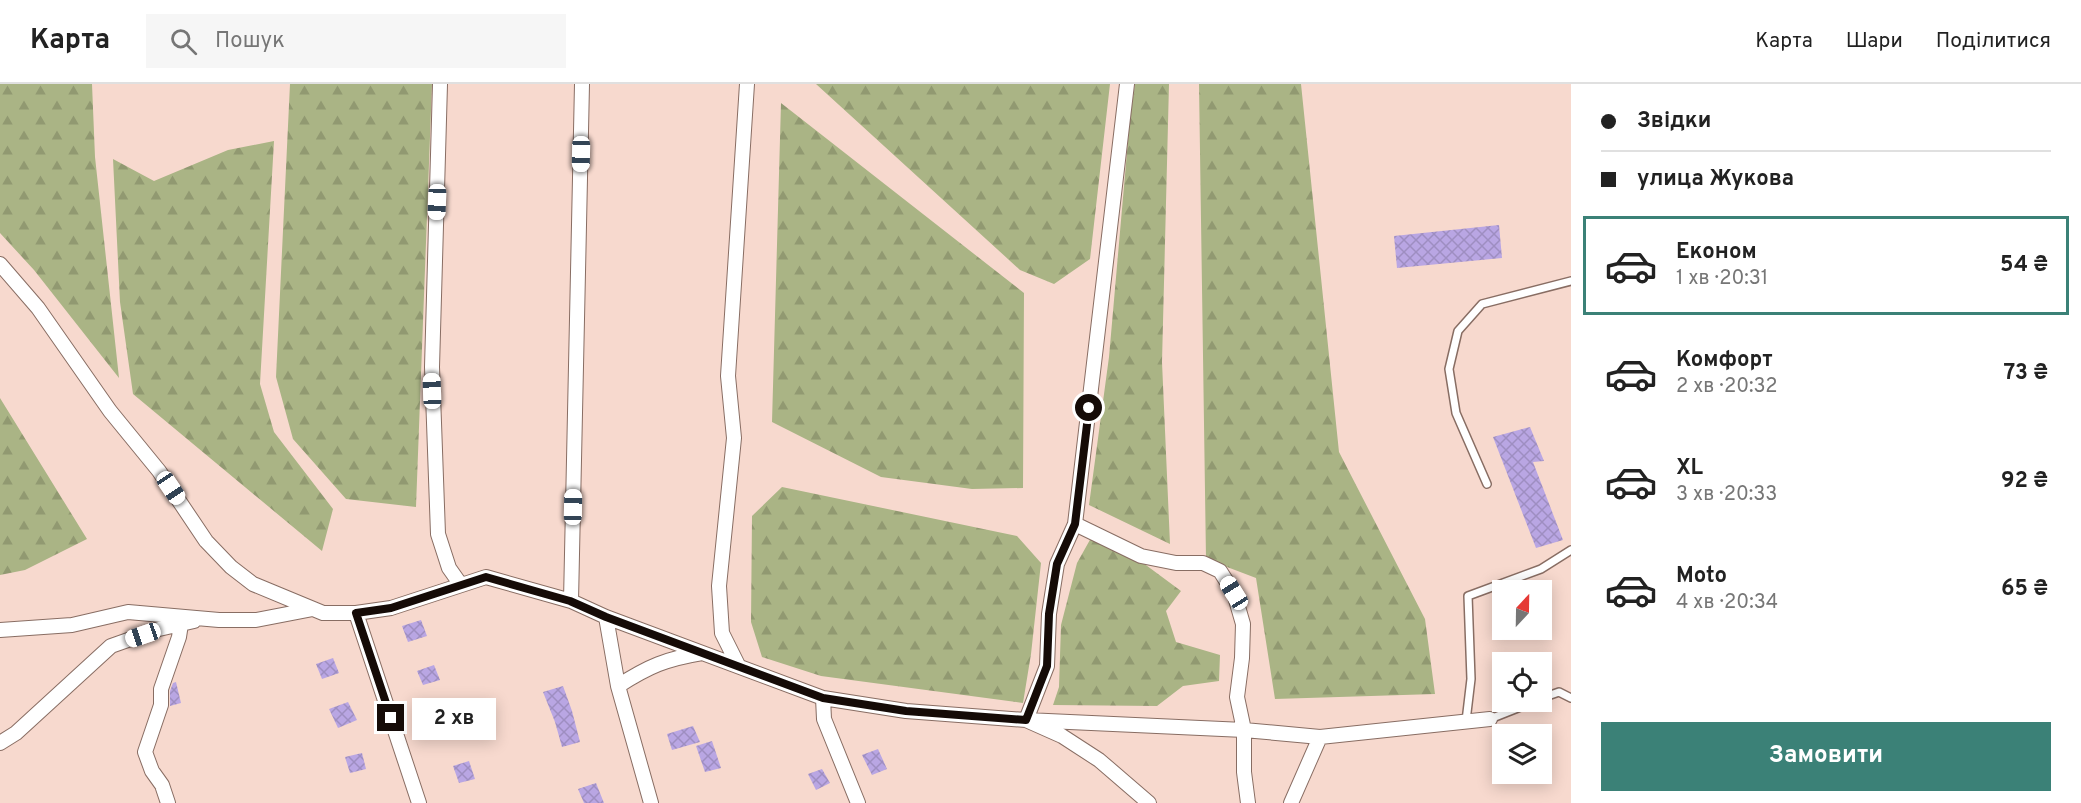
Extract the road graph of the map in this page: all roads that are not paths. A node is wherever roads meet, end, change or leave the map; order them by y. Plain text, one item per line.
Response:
1 (441, 84) edge
2 (582, 84) edge
3 (747, 84) edge
4 (1127, 84) edge
5 (0, 264) edge
6 (1571, 281) edge
7 (1487, 484) dead end
8 (1075, 524) junction
9 (1571, 550) edge
10 (461, 585) junction
11 (570, 601) junction
12 (314, 609) junction
13 (356, 613) junction
14 (606, 617) junction
15 (204, 618) junction
16 (181, 624) junction
17 (0, 630) edge
18 (703, 652) junction
19 (738, 665) junction
20 (618, 686) junction
21 (1552, 694) edge
22 (823, 698) junction
23 (1571, 698) edge
24 (1508, 712) edge
25 (1490, 719) joint
26 (1026, 720) junction
27 (1466, 721) junction
28 (1244, 730) junction
29 (1320, 737) junction
30 (0, 743) edge
31 (168, 803) edge
32 (419, 803) edge
33 (651, 803) edge
34 (858, 803) edge
35 (1149, 803) edge
36 (1248, 803) edge
37 (1291, 803) edge

1 - 10 street
2 - 11 street
3 - 19 street
4 - 8 street
5 - 12 street
6 - 7 lane
8 - 26 street
8 - 28 street
9 - 27 lane
10 - 11 street
10 - 13 street
11 - 14 street
12 - 13 street
12 - 15 street
13 - 32 street
14 - 18 street
14 - 20 street
15 - 16 street
15 - 17 street
16 - 30 street
16 - 31 street
18 - 19 street
18 - 20 street
19 - 22 street
20 - 33 street
21 - 23 lane
22 - 26 street
22 - 34 street
24 - 25 lane
25 - 27 street
26 - 28 street
26 - 35 street
27 - 29 street
28 - 29 street
28 - 36 street
29 - 37 street

